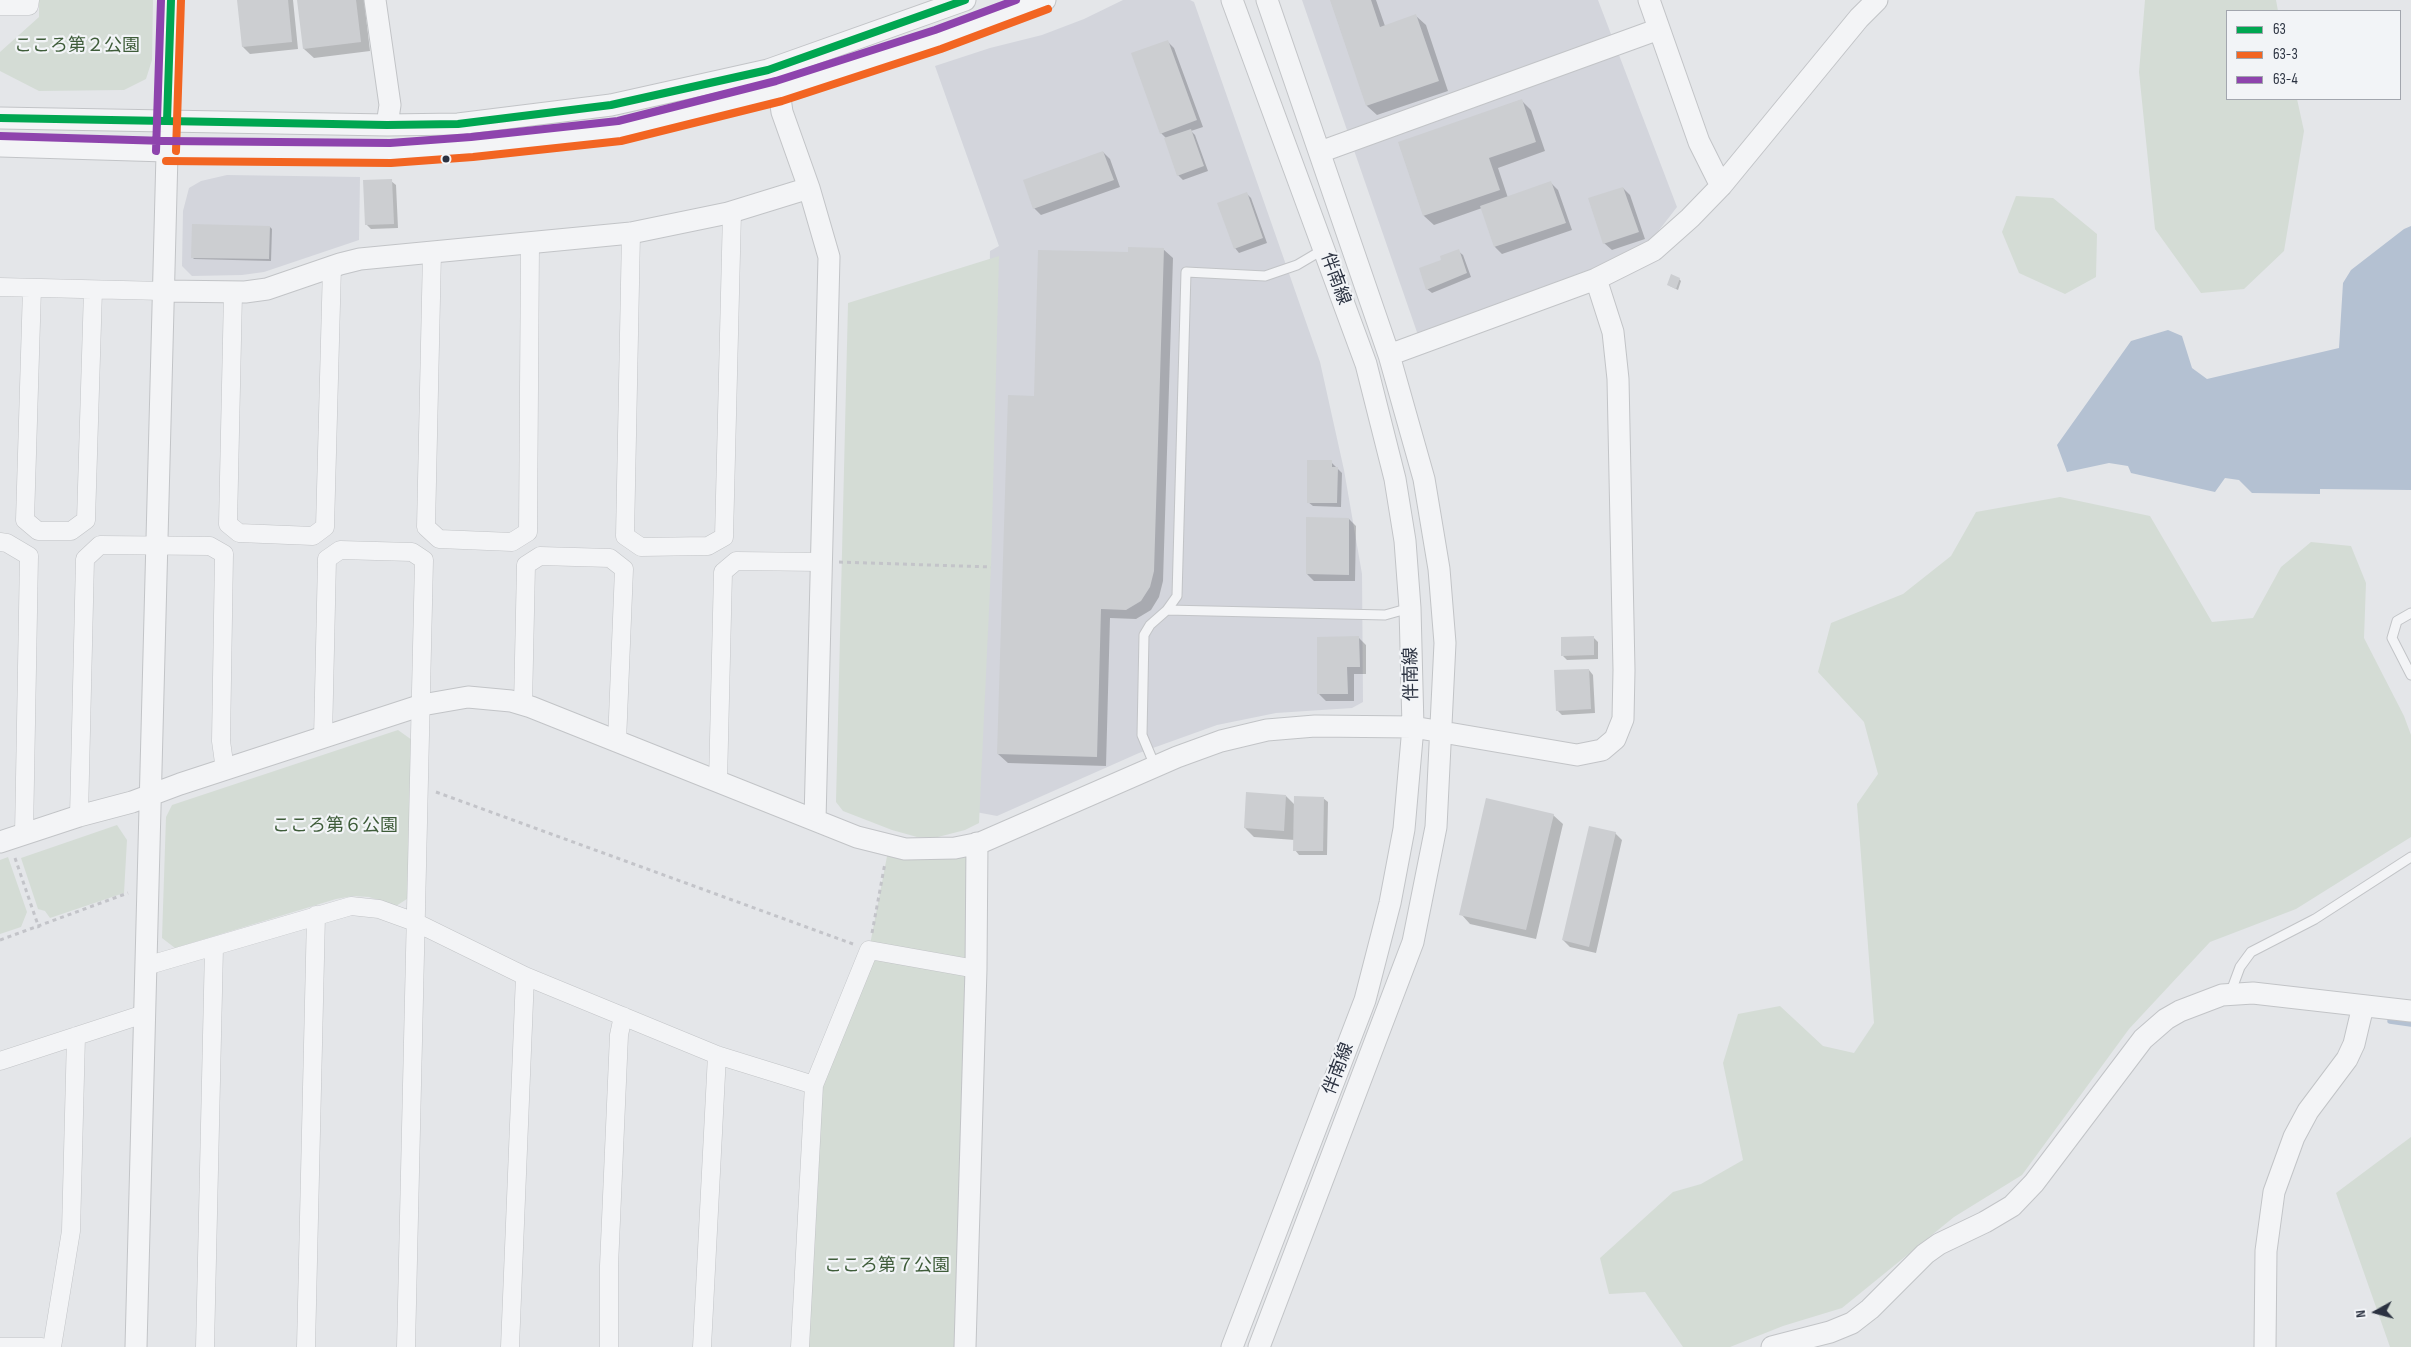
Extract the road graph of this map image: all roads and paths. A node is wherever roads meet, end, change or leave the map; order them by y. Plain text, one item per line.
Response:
1 (30, 0) edge
2 (170, 0) edge
3 (375, 0) edge
4 (965, 0) edge
5 (1045, 0) edge
6 (1232, 0) edge
7 (1267, 0) edge
8 (1649, 0) edge
9 (1877, 0) edge
10 (0, 6) edge
11 (1659, 29) junction
12 (779, 91) junction
13 (0, 118) edge
14 (168, 121) junction
15 (387, 125) junction
16 (0, 146) edge
17 (166, 152) junction
18 (1320, 152) junction
19 (1721, 186) junction
20 (809, 188) junction
21 (732, 212) junction
22 (631, 233) junction
23 (530, 244) junction
24 (1324, 249) junction
25 (432, 252) junction
26 (332, 266) junction
27 (1596, 279) junction
28 (0, 287) edge
29 (32, 288) junction
30 (94, 290) junction
31 (163, 291) junction
32 (233, 293) junction
33 (1389, 355) junction
34 (0, 542) edge
35 (156, 546) junction
36 (821, 562) junction
37 (990, 567) dead end
38 (1410, 608) junction
39 (1167, 610) junction
40 (2411, 612) edge
41 (2411, 676) edge
42 (422, 705) junction
43 (523, 705) junction
44 (1413, 727) junction
45 (1441, 732) junction
46 (323, 738) junction
47 (617, 742) junction
48 (1155, 766) junction
49 (225, 770) junction
50 (718, 782) junction
51 (419, 786) junction
52 (151, 795) junction
53 (79, 816) junction
54 (815, 820) junction
55 (11, 838) edge
56 (977, 843) junction
57 (889, 846) junction
58 (2411, 857) edge
59 (148, 886) junction
60 (316, 915) junction
61 (415, 922) junction
62 (39, 928) junction
63 (0, 940) edge
64 (214, 946) junction
65 (868, 950) junction
66 (146, 966) junction
67 (976, 969) junction
68 (525, 976) junction
69 (2236, 994) junction
70 (2363, 1006) junction
71 (2411, 1011) edge
72 (144, 1014) junction
73 (622, 1016) junction
74 (76, 1036) junction
75 (717, 1055) junction
76 (0, 1061) edge
77 (814, 1085) junction
78 (0, 1347) edge
79 (42, 1347) edge
80 (52, 1347) edge
81 (136, 1347) edge
82 (205, 1347) edge
83 (306, 1347) edge
84 (406, 1347) edge
85 (510, 1347) edge
86 (608, 1347) edge
87 (702, 1347) edge
88 (800, 1347) edge
89 (966, 1347) edge
90 (1232, 1347) edge
91 (1260, 1347) edge
92 (1772, 1347) edge
93 (2264, 1347) edge

1 - 10 street
2 - 14 street
3 - 15 street
4 - 15 street
5 - 12 street
6 - 24 street, 伴南線
7 - 18 street, 伴南線
8 - 11 street
9 - 19 street
11 - 18 street
11 - 19 street
12 - 17 street
12 - 20 street
13 - 14 street
14 - 15 street
14 - 17 street
16 - 17 street
17 - 31 street
18 - 33 street, 伴南線
19 - 27 street
20 - 21 street
20 - 36 street
21 - 22 street
21 - 22 street
22 - 23 street
23 - 25 street
23 - 25 street
24 - 38 street, 伴南線
24 - 39 lane
25 - 26 street
26 - 32 street
26 - 32 street
27 - 33 street
27 - 45 street
28 - 29 street
29 - 30 street
29 - 30 street
30 - 31 street
31 - 32 street
31 - 35 street
33 - 45 street, 伴南線
34 - 55 street
35 - 49 street
35 - 52 street
35 - 53 street
36 - 37 path
36 - 50 street
36 - 54 street
38 - 39 lane
38 - 44 street, 伴南線
39 - 48 lane
40 - 41 lane
42 - 43 street
42 - 46 street
42 - 46 street
42 - 51 street
43 - 47 street
43 - 47 street
44 - 45 street
44 - 48 street
44 - 90 street, 伴南線
45 - 91 street, 伴南線
46 - 49 street
47 - 50 street
48 - 56 street
49 - 52 street
50 - 54 street
51 - 61 street
51 - 65 path
52 - 53 street
52 - 59 street
53 - 55 street
54 - 57 street
55 - 62 path
56 - 57 street
56 - 67 street
57 - 65 path
58 - 69 lane
59 - 62 path
59 - 66 street
60 - 61 street
60 - 64 street
60 - 83 street
61 - 68 street
61 - 84 street
62 - 63 path
64 - 66 street
64 - 82 street
65 - 67 street
65 - 77 street
66 - 72 street
67 - 89 street
68 - 73 street
68 - 85 street
69 - 70 street
69 - 92 street
70 - 71 street
70 - 93 street
72 - 74 street
72 - 81 street
73 - 75 street
73 - 86 street
74 - 76 street
74 - 80 street
75 - 77 street
75 - 87 street
77 - 88 street
78 - 79 street

